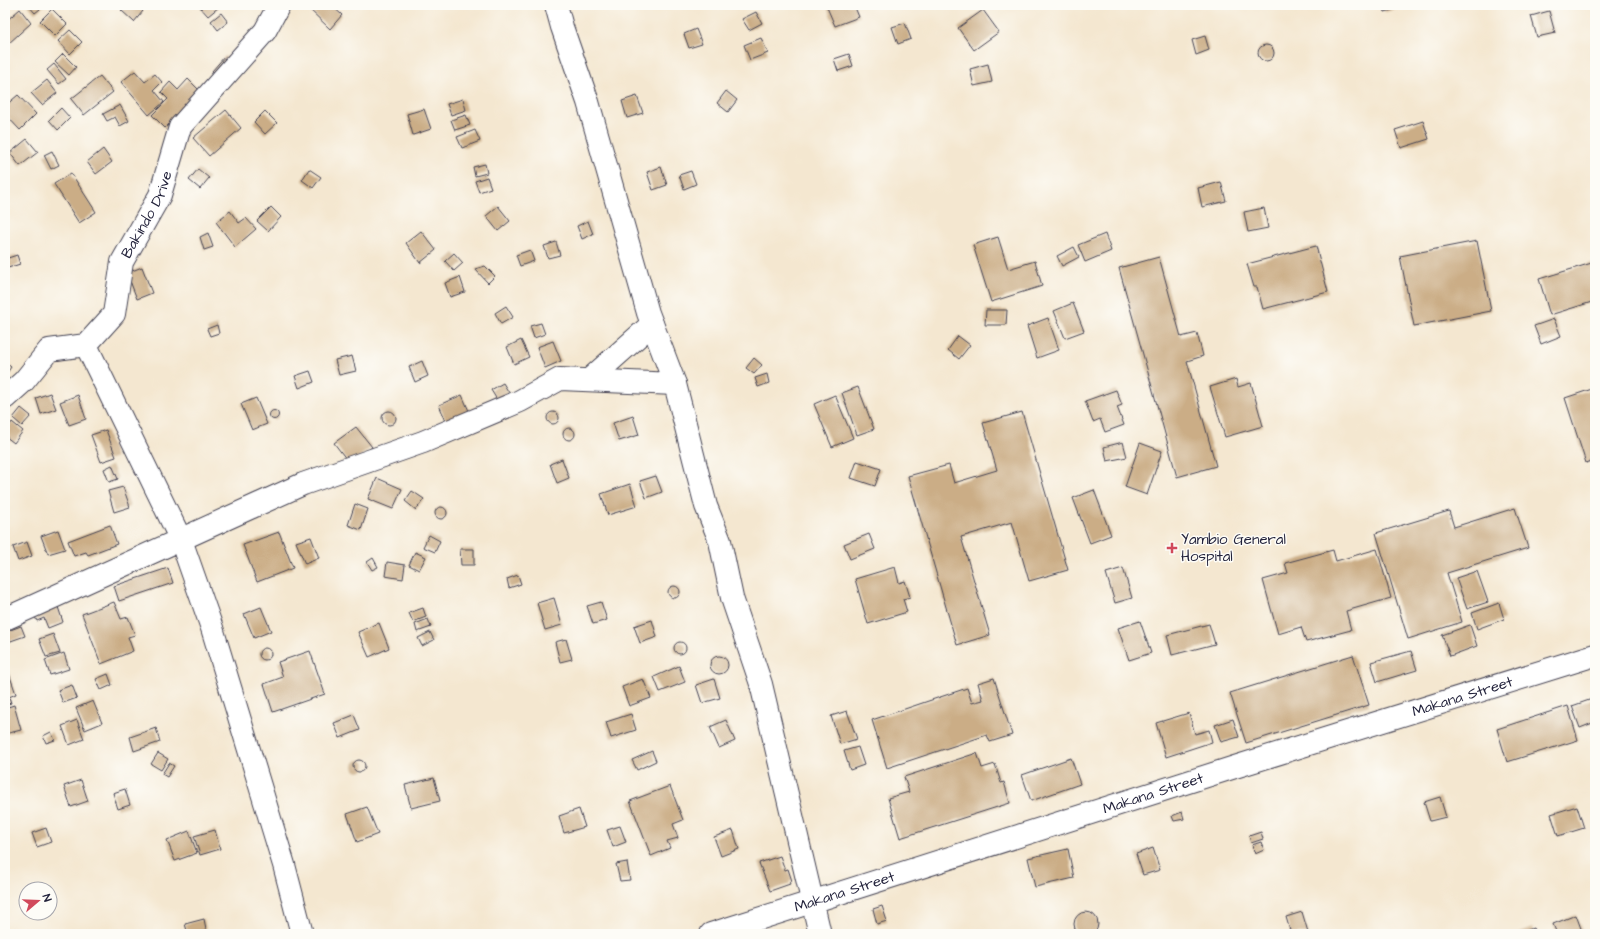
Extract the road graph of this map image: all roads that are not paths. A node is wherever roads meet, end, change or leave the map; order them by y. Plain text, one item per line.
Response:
1 (278, 5) edge
2 (556, 5) edge
3 (652, 324) junction
4 (86, 345) junction
5 (589, 380) junction
6 (675, 384) junction
7 (5, 398) edge
8 (181, 540) junction
9 (5, 620) edge
10 (1595, 655) edge
11 (812, 901) junction
12 (302, 934) edge
13 (711, 934) edge
14 (820, 934) edge

1 - 4 street, Bakindo Drive
2 - 3 street
3 - 5 street
3 - 6 street
4 - 7 street
4 - 8 street
5 - 6 street
5 - 8 street
6 - 11 street
8 - 9 street
8 - 12 street
10 - 11 street, Makana Street
11 - 13 street, Makana Street
11 - 14 street

